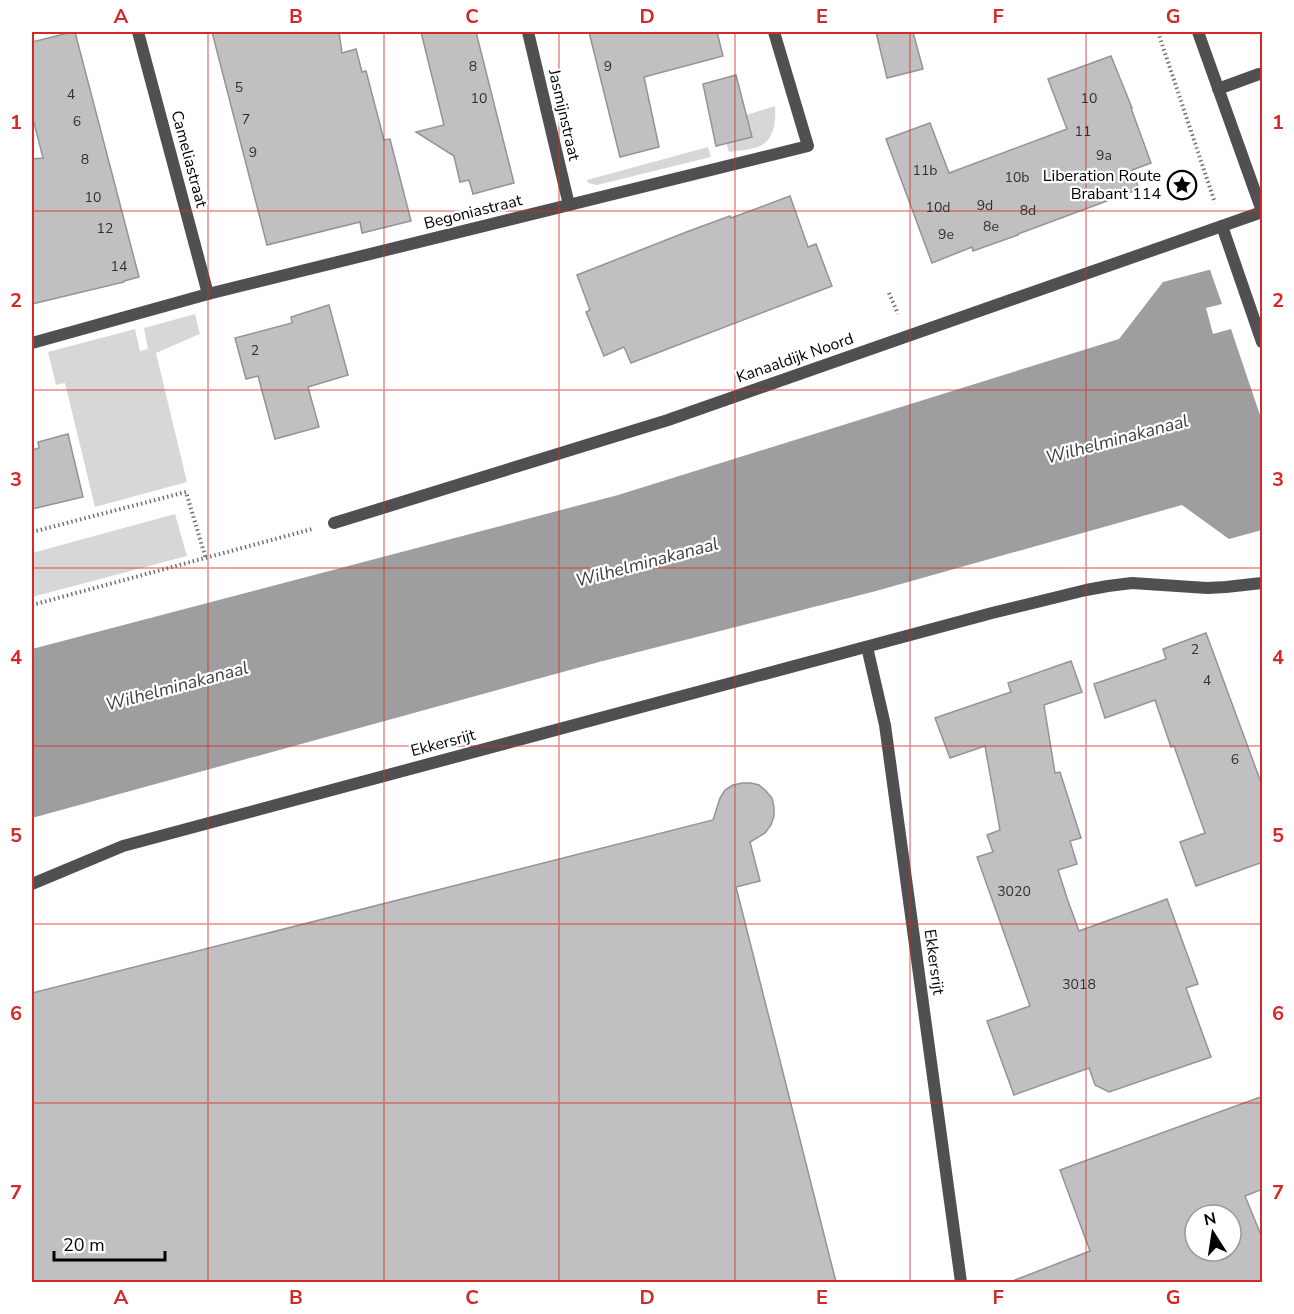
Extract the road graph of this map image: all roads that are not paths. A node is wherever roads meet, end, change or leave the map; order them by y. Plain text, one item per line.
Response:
1 (138, 32) edge
2 (528, 32) edge
3 (774, 32) edge
4 (1198, 32) edge
5 (1259, 74) dead end
6 (1218, 89) junction
7 (569, 205) junction
8 (1263, 211) edge
9 (1222, 226) junction
10 (208, 294) junction
11 (1263, 342) edge
12 (32, 343) edge
13 (334, 523) road end
14 (1263, 583) edge
15 (867, 647) junction
16 (32, 884) edge
17 (961, 1282) edge

1 - 10 street, Cameliastraat
2 - 7 street, Jasmijnstraat
3 - 7 street, Begoniastraat
4 - 6 street
5 - 6 street
6 - 8 street
7 - 10 street, Begoniastraat
8 - 9 street, Kanaaldijk Noord
9 - 11 street
9 - 13 street, Kanaaldijk Noord
10 - 12 street, Begoniastraat
14 - 15 street, Ekkersrijt
15 - 16 street, Ekkersrijt
15 - 17 street, Ekkersrijt

